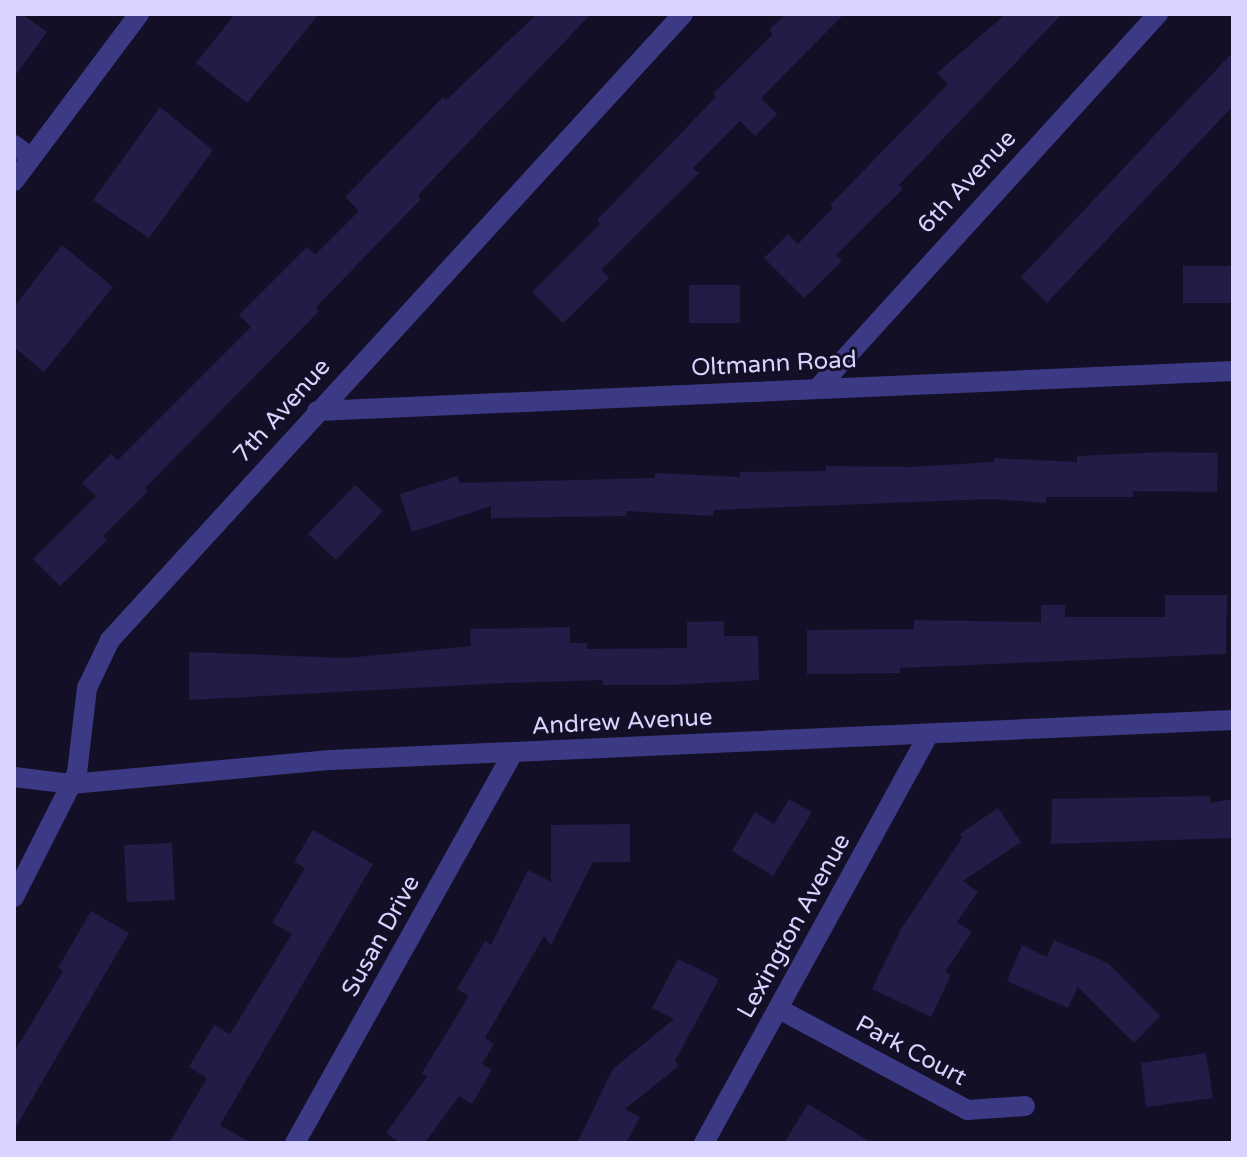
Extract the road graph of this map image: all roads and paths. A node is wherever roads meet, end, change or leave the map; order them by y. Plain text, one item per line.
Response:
1 (139, 14) edge
2 (683, 14) edge
3 (1158, 14) edge
4 (14, 145) edge
5 (31, 158) junction
6 (14, 181) edge
7 (1233, 371) edge
8 (817, 389) junction
9 (317, 411) junction
10 (1233, 720) edge
11 (929, 734) junction
12 (512, 754) junction
13 (14, 777) edge
14 (71, 784) junction
15 (14, 897) edge
16 (779, 1009) junction
17 (1025, 1106) dead end
18 (295, 1143) edge
19 (704, 1143) edge

1 - 5 street
2 - 9 street, 7th Avenue
3 - 8 street, 6th Avenue
4 - 5 street
5 - 6 street
7 - 8 street, Oltmann Road
8 - 9 street, Oltmann Road
9 - 14 street, 7th Avenue
10 - 11 street, Andrew Avenue
11 - 12 street, Andrew Avenue
11 - 16 street, Lexington Avenue
12 - 14 street, Andrew Avenue
12 - 18 street, Susan Drive
13 - 14 street, Andrew Avenue
14 - 15 street, 7th Avenue
16 - 17 street, Park Court
16 - 19 street, Lexington Avenue

